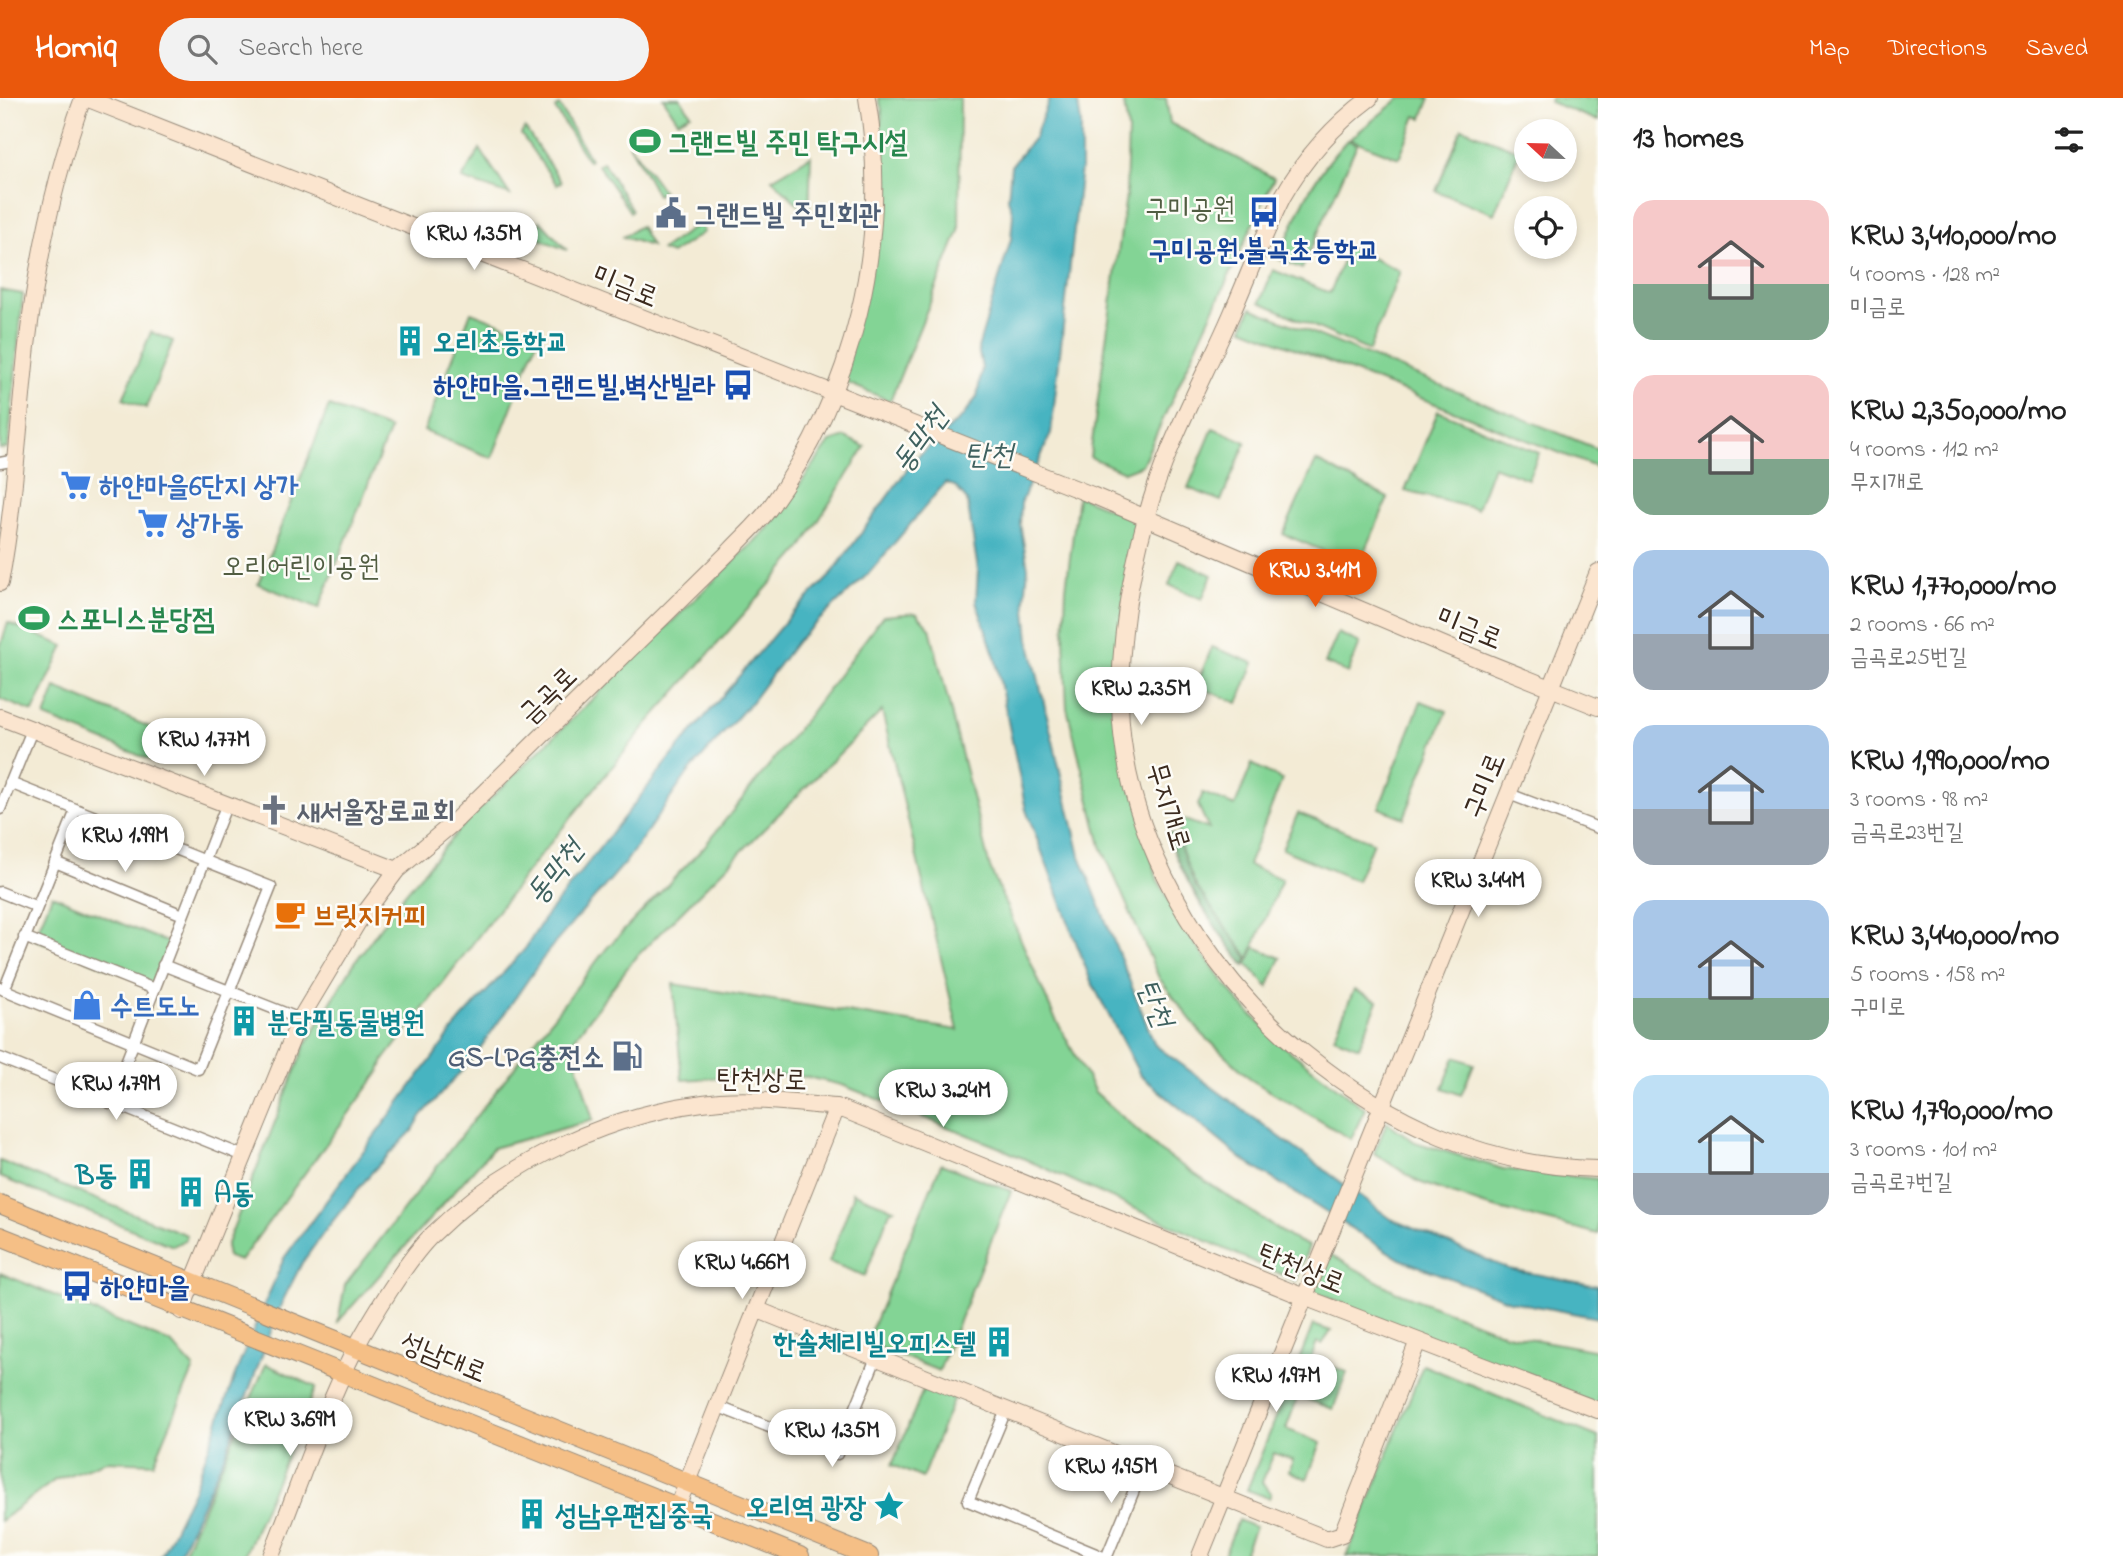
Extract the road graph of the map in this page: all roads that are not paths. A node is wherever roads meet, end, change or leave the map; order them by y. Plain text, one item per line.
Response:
1 (85, 98) edge
2 (867, 98) edge
3 (1370, 98) edge
4 (832, 395) junction
5 (8, 462) edge
6 (1146, 517) junction
7 (1598, 572) edge
8 (0, 583) edge
9 (1594, 592) edge
10 (1551, 688) junction
11 (1598, 707) edge
12 (0, 717) edge
13 (32, 730) junction
14 (10, 783) junction
15 (1509, 794) junction
16 (226, 806) junction
17 (0, 809) edge
18 (76, 810) junction
19 (1598, 828) edge
20 (204, 861) junction
21 (55, 862) junction
22 (397, 870) junction
23 (0, 892) edge
24 (37, 907) junction
25 (183, 915) junction
26 (24, 937) junction
27 (163, 965) junction
28 (2, 989) edge
29 (154, 989) junction
30 (230, 991) junction
31 (300, 1019) junction
32 (133, 1042) junction
33 (0, 1058) edge
34 (110, 1102) junction
35 (837, 1107) junction
36 (1381, 1108) junction
37 (244, 1156) junction
38 (1598, 1169) edge
39 (0, 1205) edge
40 (0, 1236) edge
41 (194, 1282) junction
42 (1304, 1297) junction
43 (758, 1310) junction
44 (181, 1311) junction
45 (1418, 1341) junction
46 (355, 1349) junction
47 (876, 1358) junction
48 (344, 1374) junction
49 (719, 1406) junction
50 (1006, 1410) junction
51 (1598, 1410) edge
52 (1144, 1466) junction
53 (687, 1483) junction
54 (1223, 1498) junction
55 (677, 1507) junction
56 (271, 1556) edge
57 (800, 1556) edge
58 (869, 1556) edge
59 (1101, 1556) edge
60 (1107, 1556) edge
61 (1200, 1556) edge

1 - 4 street, 미금로
1 - 5 street
2 - 4 street, 금곡로
3 - 6 street, 무지개로
4 - 6 street, 미금로
4 - 22 street, 금곡로
5 - 8 street
6 - 10 street, 미금로
6 - 36 street, 무지개로
7 - 9 street, 구미로
9 - 10 street, 구미로
10 - 11 street, 미금로
10 - 15 street, 구미로
12 - 13 street
13 - 14 street
13 - 16 street
14 - 17 street
14 - 18 street
15 - 19 street
15 - 36 street, 구미로
16 - 20 street
16 - 22 street
18 - 20 street
18 - 21 street
20 - 25 street
20 - 30 street
21 - 24 street
21 - 25 street
22 - 31 street, 금곡로
23 - 24 street
24 - 26 street
25 - 27 street
26 - 28 street
26 - 29 street
27 - 29 street
27 - 30 street
28 - 32 street
29 - 32 street
30 - 31 street
30 - 32 street
31 - 37 street, 금곡로
32 - 34 street
33 - 34 street
34 - 37 street
35 - 42 street, 탄천상로
35 - 43 street
35 - 46 street, 탄천상로
36 - 38 street, 무지개로
36 - 42 street, 구미로
37 - 41 street, 금곡로
39 - 41 main road, 성남대로
40 - 44 main road, 성남대로
41 - 44 street, 금곡로
41 - 46 main road, 성남대로
42 - 45 street, 탄천상로
42 - 54 street
43 - 47 street
43 - 49 street
44 - 48 main road, 성남대로
45 - 51 street, 탄천상로
45 - 54 street
46 - 48 street, 탄천상로
46 - 53 main road, 성남대로
47 - 49 street
47 - 50 street
48 - 55 main road, 성남대로
48 - 56 street, 탄천상로
49 - 53 street
50 - 52 street
50 - 59 street
52 - 54 street
52 - 60 street
53 - 55 street
53 - 58 main road, 성남대로
54 - 61 street
55 - 57 main road, 성남대로

